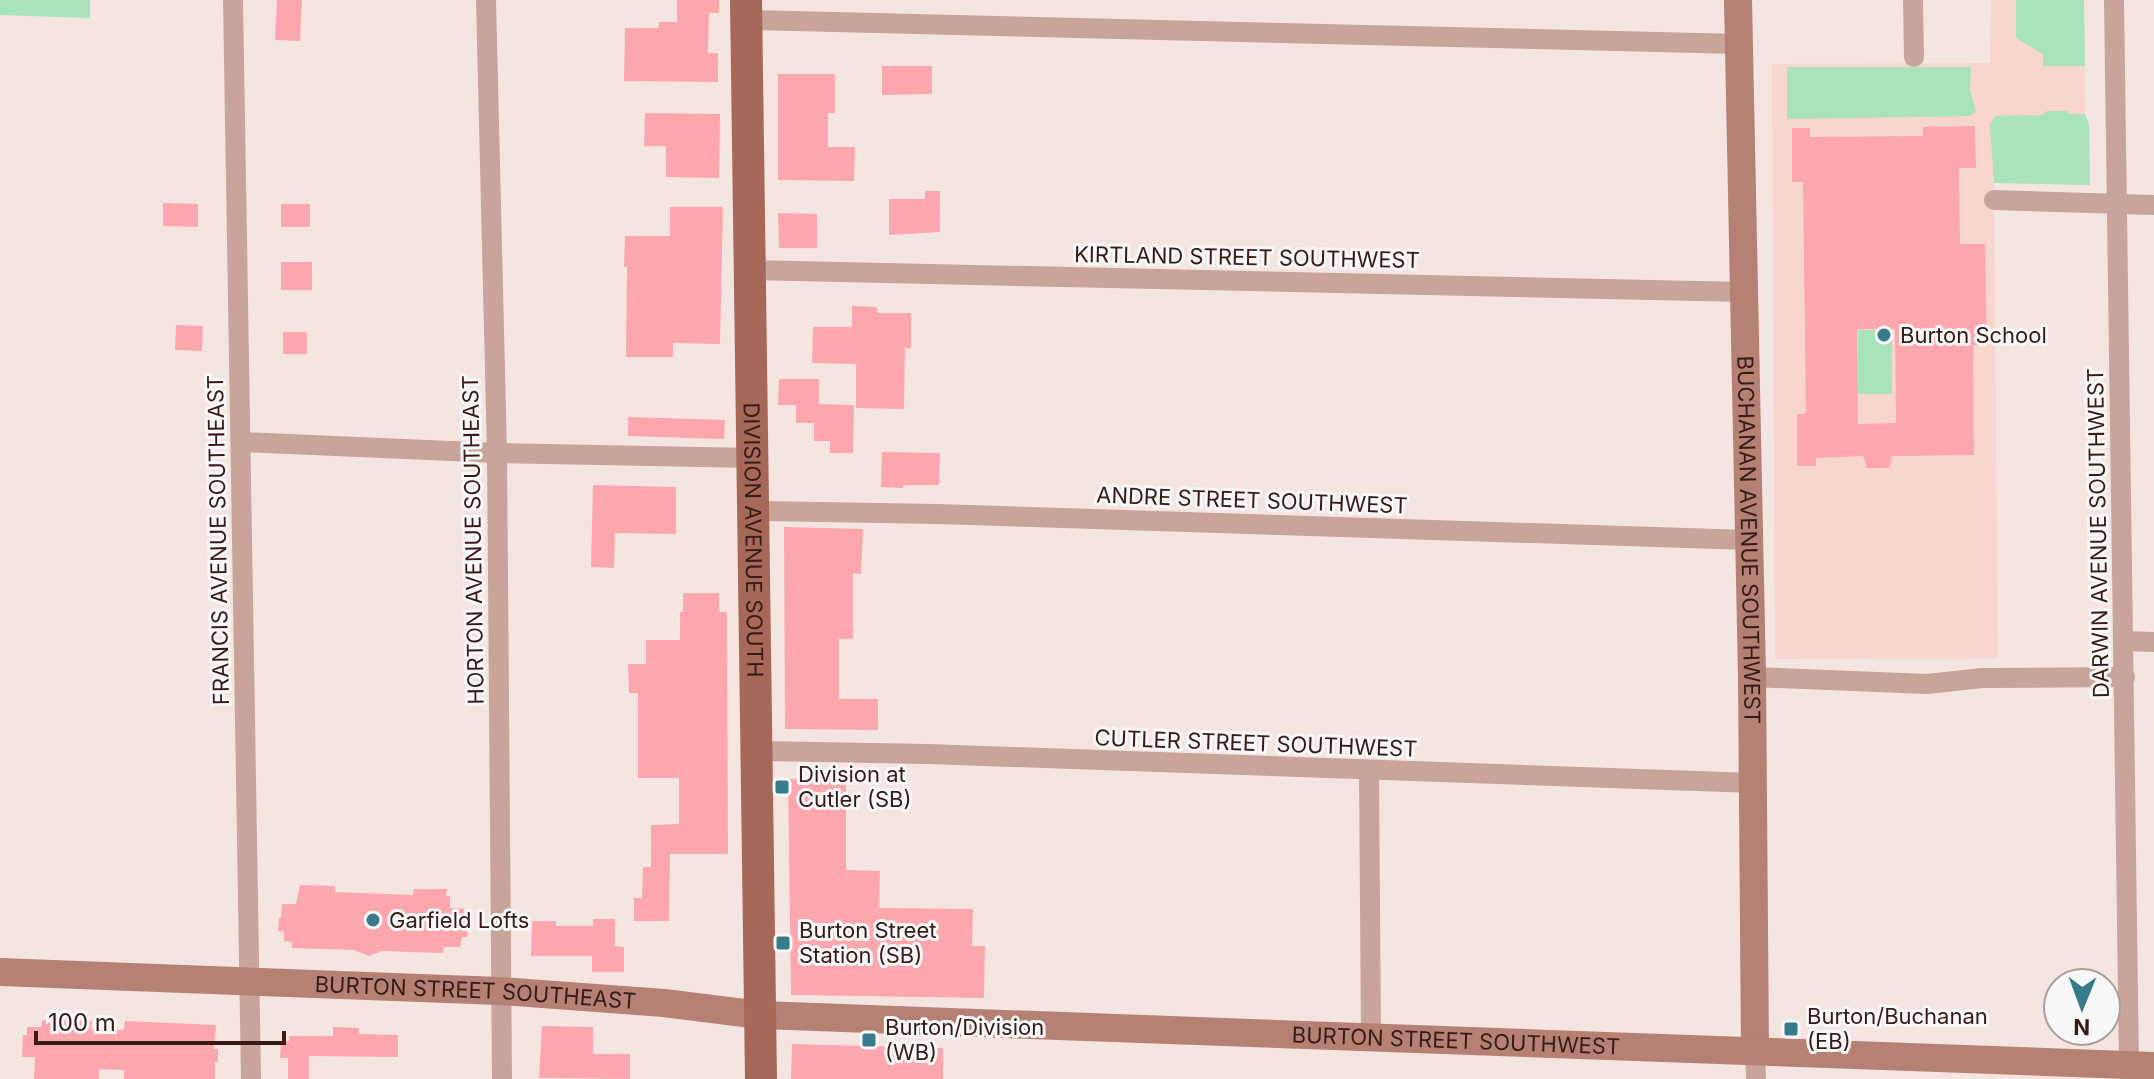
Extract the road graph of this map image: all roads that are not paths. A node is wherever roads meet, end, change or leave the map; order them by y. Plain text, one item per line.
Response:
1 (233, 0) edge
2 (486, 0) edge
3 (1738, 0) edge
4 (1913, 0) edge
5 (2114, 0) edge
6 (746, 10) edge
7 (1739, 44) junction
8 (1914, 57) dead end
9 (1994, 200) dead end
10 (2115, 203) junction
11 (2154, 205) edge
12 (751, 270) junction
13 (1743, 292) junction
14 (241, 442) junction
15 (497, 453) junction
16 (753, 458) junction
17 (755, 511) junction
18 (1748, 540) junction
19 (2124, 641) junction
20 (2154, 642) edge
21 (1752, 677) junction
22 (2125, 677) junction
23 (756, 751) junction
24 (1369, 771) junction
25 (1754, 783) junction
26 (0, 972) edge
27 (249, 982) junction
28 (500, 991) junction
29 (760, 1015) junction
30 (1371, 1038) junction
31 (1756, 1065) edge
32 (2145, 1069) edge
33 (251, 1079) edge
34 (502, 1079) edge
35 (761, 1079) edge

1 - 14 street, FRANCIS AVENUE SOUTHEAST
2 - 15 street, HORTON AVENUE SOUTHEAST
3 - 7 main road, BUCHANAN AVENUE SOUTHWEST
4 - 8 street
5 - 10 street, DARWIN AVENUE SOUTHWEST
6 - 7 street
6 - 12 main road, DIVISION AVENUE SOUTH
7 - 13 main road, BUCHANAN AVENUE SOUTHWEST
9 - 10 street
10 - 11 street
10 - 19 street, DARWIN AVENUE SOUTHWEST
12 - 13 street, KIRTLAND STREET SOUTHWEST
12 - 16 main road, DIVISION AVENUE SOUTH
13 - 18 main road, BUCHANAN AVENUE SOUTHWEST
14 - 15 street
14 - 27 street, FRANCIS AVENUE SOUTHEAST
15 - 16 street
15 - 28 street, HORTON AVENUE SOUTHEAST
16 - 17 main road, DIVISION AVENUE SOUTH
17 - 18 street, ANDRE STREET SOUTHWEST
17 - 23 main road, DIVISION AVENUE SOUTH
18 - 21 main road, BUCHANAN AVENUE SOUTHWEST
19 - 20 street
19 - 22 street, DARWIN AVENUE SOUTHWEST
21 - 22 street
21 - 25 main road, BUCHANAN AVENUE SOUTHWEST
22 - 32 street, DARWIN AVENUE SOUTHWEST
23 - 24 street, CUTLER STREET SOUTHWEST
23 - 29 main road, DIVISION AVENUE SOUTH
24 - 25 street, CUTLER STREET SOUTHWEST
24 - 30 street
25 - 31 main road, BUCHANAN AVENUE SOUTHWEST
26 - 27 main road, BURTON STREET SOUTHEAST
27 - 28 main road, BURTON STREET SOUTHEAST
27 - 33 street, FRANCIS AVENUE SOUTHEAST
28 - 29 main road, BURTON STREET SOUTHEAST
28 - 34 street, HORTON AVENUE SOUTHEAST
29 - 30 main road, BURTON STREET SOUTHWEST
29 - 35 main road, DIVISION AVENUE SOUTH
30 - 31 main road, BURTON STREET SOUTHWEST
31 - 32 main road, BURTON STREET SOUTHWEST

